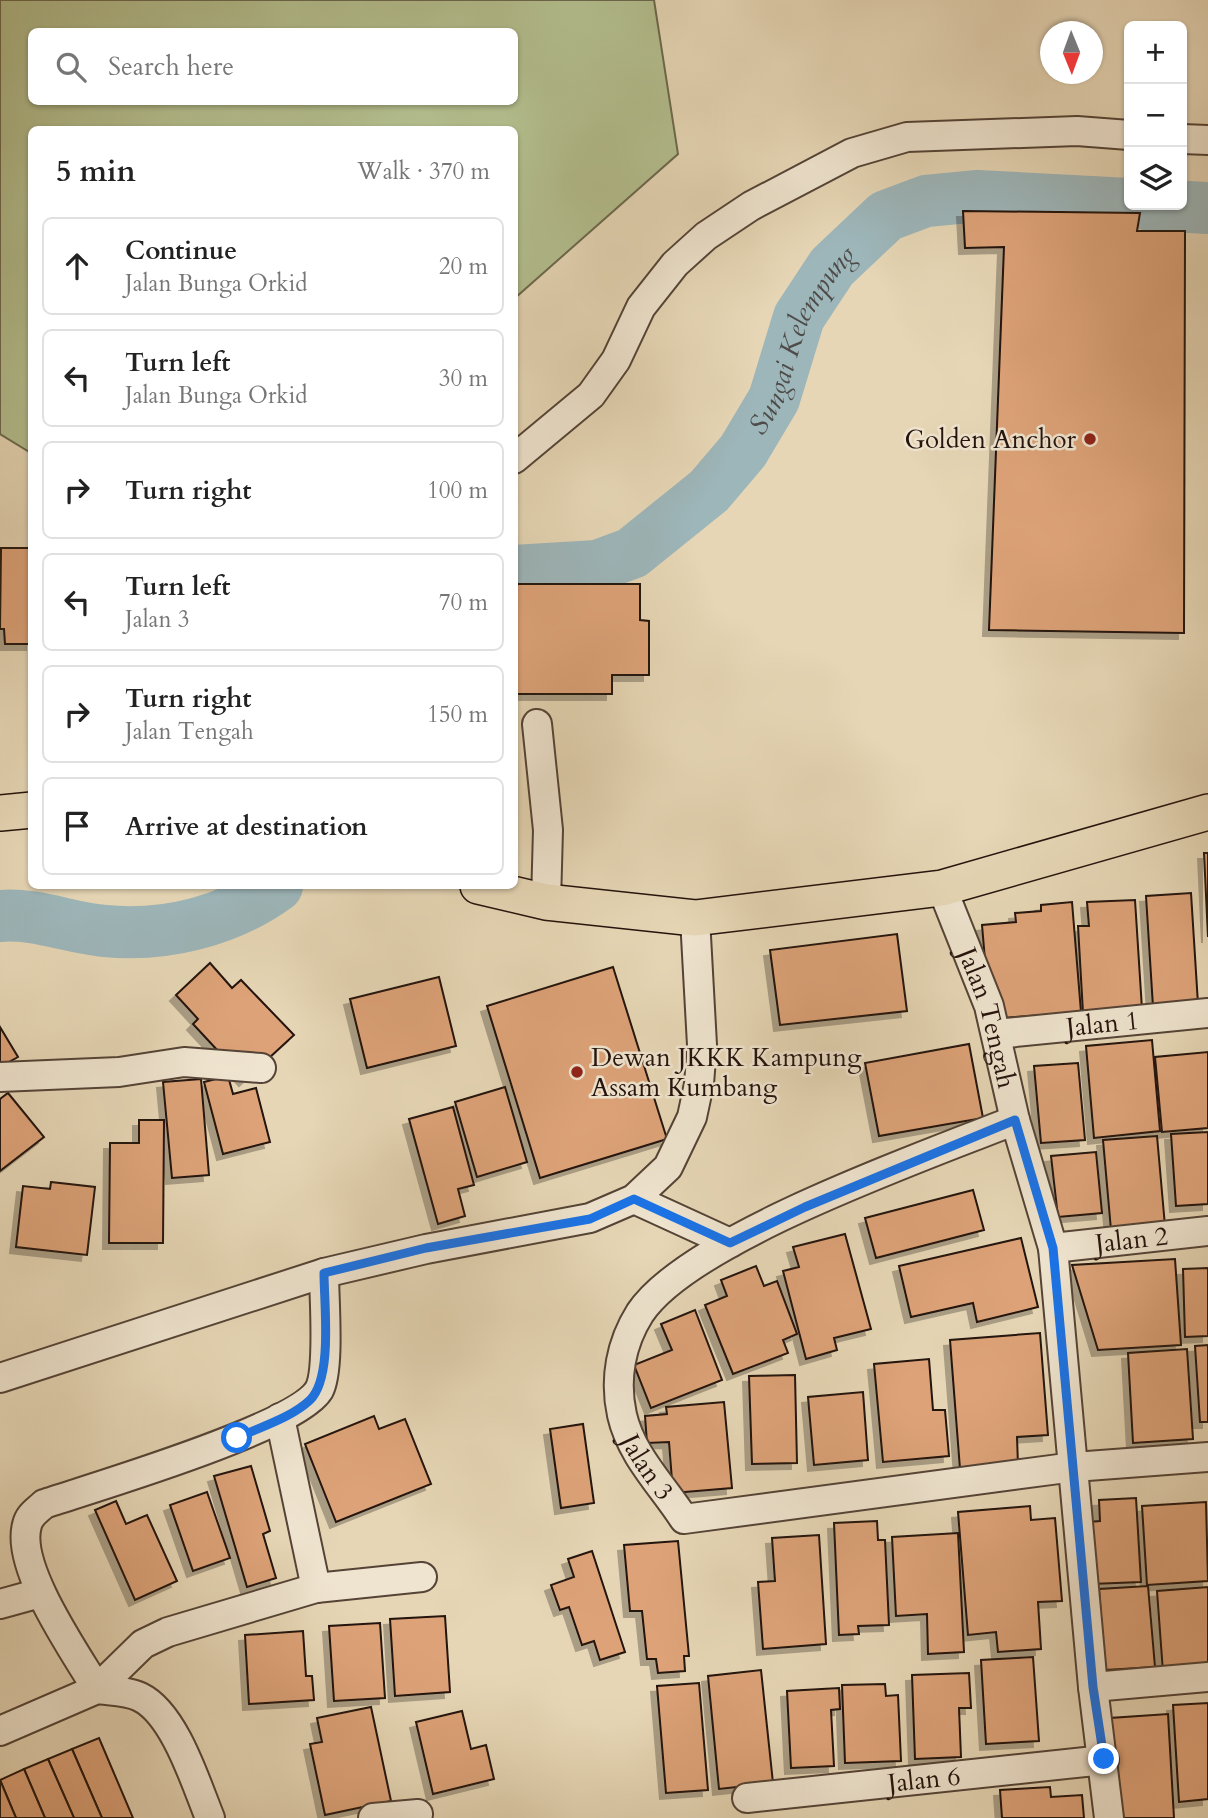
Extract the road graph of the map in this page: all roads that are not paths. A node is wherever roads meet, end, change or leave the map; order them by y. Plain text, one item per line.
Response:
1 (1124, 135) edge
2 (1187, 139) edge
3 (1208, 140) edge
4 (518, 455) edge
5 (537, 724) dead end
6 (28, 796) edge
7 (28, 810) edge
8 (1208, 811) edge
9 (0, 813) edge
10 (942, 888) junction
11 (491, 889) edge
12 (546, 902) junction
13 (695, 918) junction
14 (1208, 1013) edge
15 (996, 1034) junction
16 (261, 1068) dead end
17 (0, 1077) edge
18 (1015, 1120) junction
19 (634, 1199) junction
20 (1208, 1231) edge
21 (730, 1243) junction
22 (1053, 1248) junction
23 (324, 1273) junction
24 (0, 1378) edge
25 (280, 1418) junction
26 (1208, 1457) edge
27 (1074, 1467) junction
28 (422, 1577) dead end
29 (316, 1588) junction
30 (40, 1593) junction
31 (0, 1604) edge
32 (1208, 1677) edge
33 (1093, 1687) junction
34 (97, 1689) junction
35 (0, 1731) edge
36 (1104, 1759) junction
37 (747, 1798) dead end
38 (418, 1814) dead end
39 (210, 1818) edge
40 (373, 1818) edge
41 (1109, 1818) edge

1 - 4 street
2 - 3 street
5 - 12 street
6 - 9 street
7 - 9 main road
8 - 10 main road
10 - 13 main road
10 - 15 street, Jalan Tengah
11 - 12 main road
12 - 13 main road
13 - 19 street
14 - 15 street, Jalan 1
15 - 18 street, Jalan Tengah
16 - 17 street
18 - 21 street, Jalan 3
18 - 22 street, Jalan Tengah
19 - 21 street
19 - 23 street
20 - 22 street, Jalan 2
21 - 27 street, Jalan 3
22 - 27 street, Jalan Tengah
23 - 24 street
23 - 25 street
25 - 29 street
25 - 30 street
26 - 27 street, Jalan 3
27 - 33 street, Jalan Tengah
28 - 29 street
29 - 34 street
30 - 31 street
30 - 34 street
32 - 33 street
33 - 36 street, Jalan Tengah
34 - 35 street
34 - 39 street
36 - 37 street, Jalan 6
36 - 41 street, Jalan Tengah
38 - 40 street

